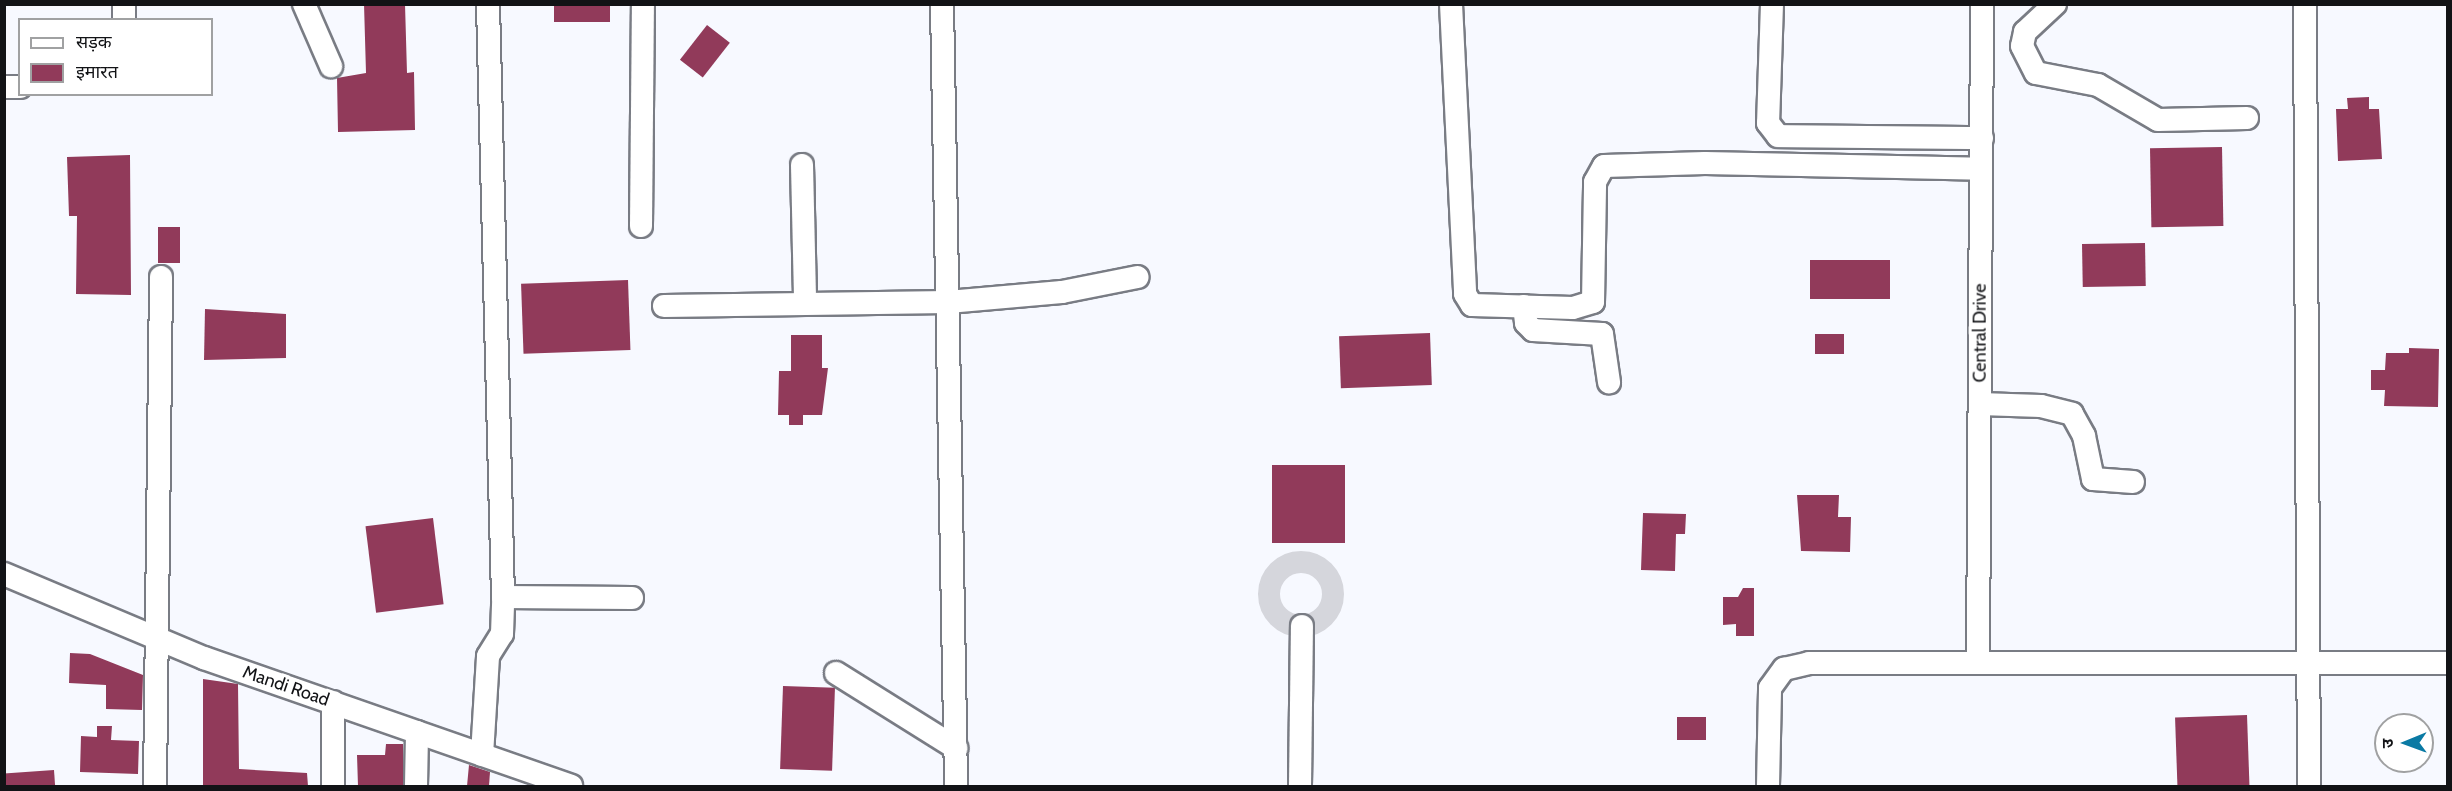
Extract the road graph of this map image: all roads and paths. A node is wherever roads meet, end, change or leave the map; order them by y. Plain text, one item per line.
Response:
1 (304, 4) edge
2 (488, 4) edge
3 (643, 4) edge
4 (942, 4) edge
5 (1450, 4) edge
6 (1772, 4) edge
7 (1982, 4) edge
8 (2055, 4) edge
9 (2305, 4) edge
10 (331, 66) dead end
11 (2247, 118) dead end
12 (1982, 138) junction
13 (802, 165) dead end
14 (1982, 169) junction
15 (641, 226) dead end
16 (161, 276) dead end
17 (1138, 277) dead end
18 (805, 302) junction
19 (948, 302) junction
20 (664, 306) dead end
21 (1524, 306) junction
22 (1609, 382) dead end
23 (1980, 404) junction
24 (2133, 482) dead end
25 (4, 574) edge
26 (503, 597) junction
27 (632, 598) dead end
28 (1302, 626) dead end
29 (157, 636) junction
30 (2305, 661) junction
31 (1978, 662) junction
32 (2448, 663) edge
33 (836, 673) dead end
34 (333, 702) junction
35 (417, 732) junction
36 (956, 748) junction
37 (482, 754) junction
38 (531, 779) edge
39 (155, 786) edge
40 (333, 786) edge
41 (416, 786) edge
42 (571, 786) edge
43 (956, 786) edge
44 (1300, 786) edge
45 (1768, 786) edge
46 (2309, 786) edge

1 - 10 street
2 - 26 street
3 - 15 street
4 - 19 street
5 - 21 street
6 - 12 street
7 - 12 street, Central Drive
8 - 11 street
9 - 30 street
12 - 14 street, Central Drive
13 - 18 street
14 - 21 street
14 - 23 street, Central Drive
16 - 29 street
17 - 19 street
18 - 19 street
18 - 20 street
19 - 36 street
21 - 22 street
23 - 24 street
23 - 31 street, Central Drive
25 - 29 street, Mandi Road
26 - 27 street
26 - 37 street
28 - 44 street
29 - 34 street, Mandi Road
29 - 39 street
30 - 31 street
30 - 32 street
30 - 46 street
31 - 45 street
33 - 36 street
34 - 35 street, Mandi Road
34 - 40 street
35 - 37 street, Mandi Road
35 - 41 street
36 - 43 street
37 - 38 street, Mandi Road
38 - 42 street, Mandi Road

